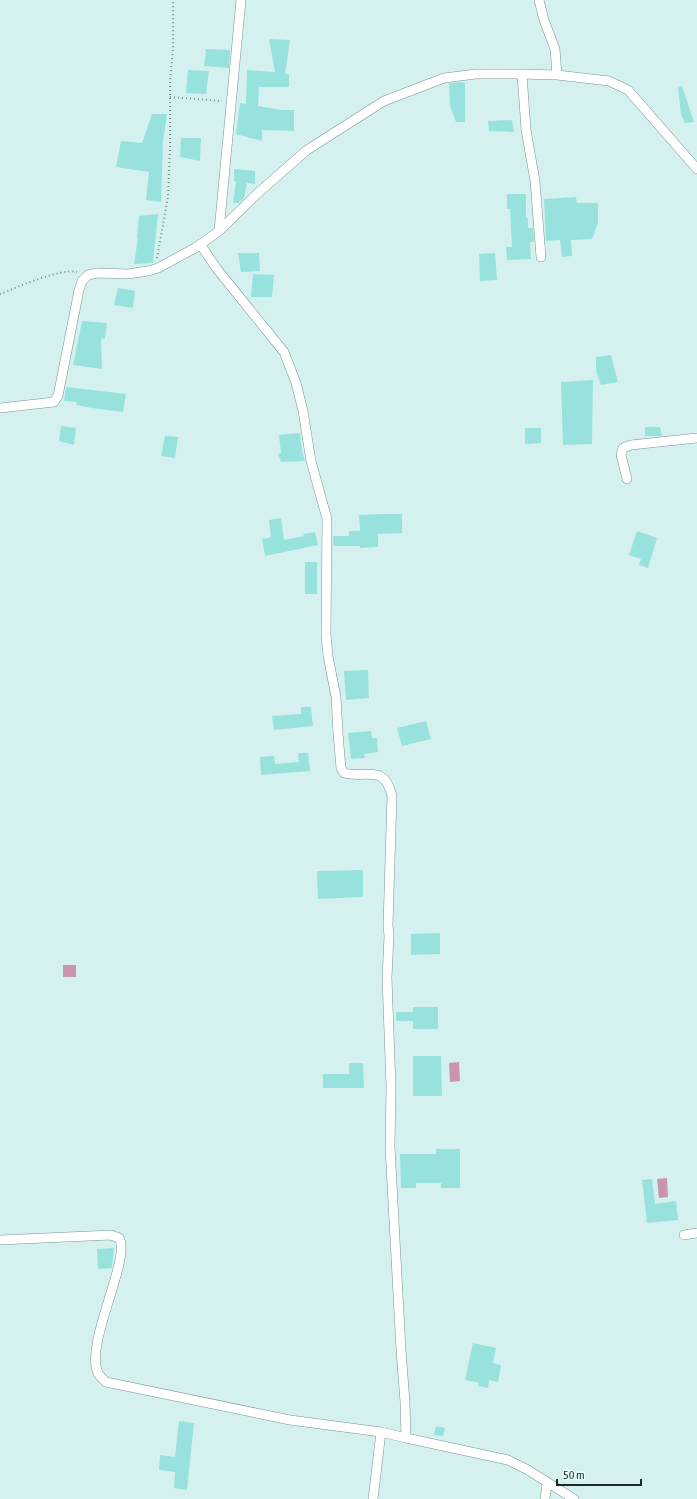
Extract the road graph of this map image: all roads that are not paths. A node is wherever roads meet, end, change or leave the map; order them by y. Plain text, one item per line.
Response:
1 (241, 0) edge
2 (539, 0) edge
3 (522, 74) junction
4 (557, 75) junction
5 (697, 169) edge
6 (219, 231) junction
7 (200, 244) junction
8 (541, 257) dead end
9 (0, 408) edge
10 (697, 438) edge
11 (627, 479) dead end
12 (697, 1233) edge
13 (684, 1235) dead end
14 (0, 1240) edge
15 (381, 1432) junction
16 (406, 1438) junction
17 (547, 1483) junction
18 (372, 1499) edge
19 (545, 1499) edge
20 (574, 1499) edge

1 - 6 street
2 - 4 street
3 - 4 street
3 - 6 street
3 - 8 street
4 - 5 street
6 - 7 street
7 - 9 street
7 - 16 street
10 - 11 street
12 - 13 street
14 - 15 street
15 - 16 street
15 - 18 street
16 - 17 street
17 - 19 street
17 - 20 street

